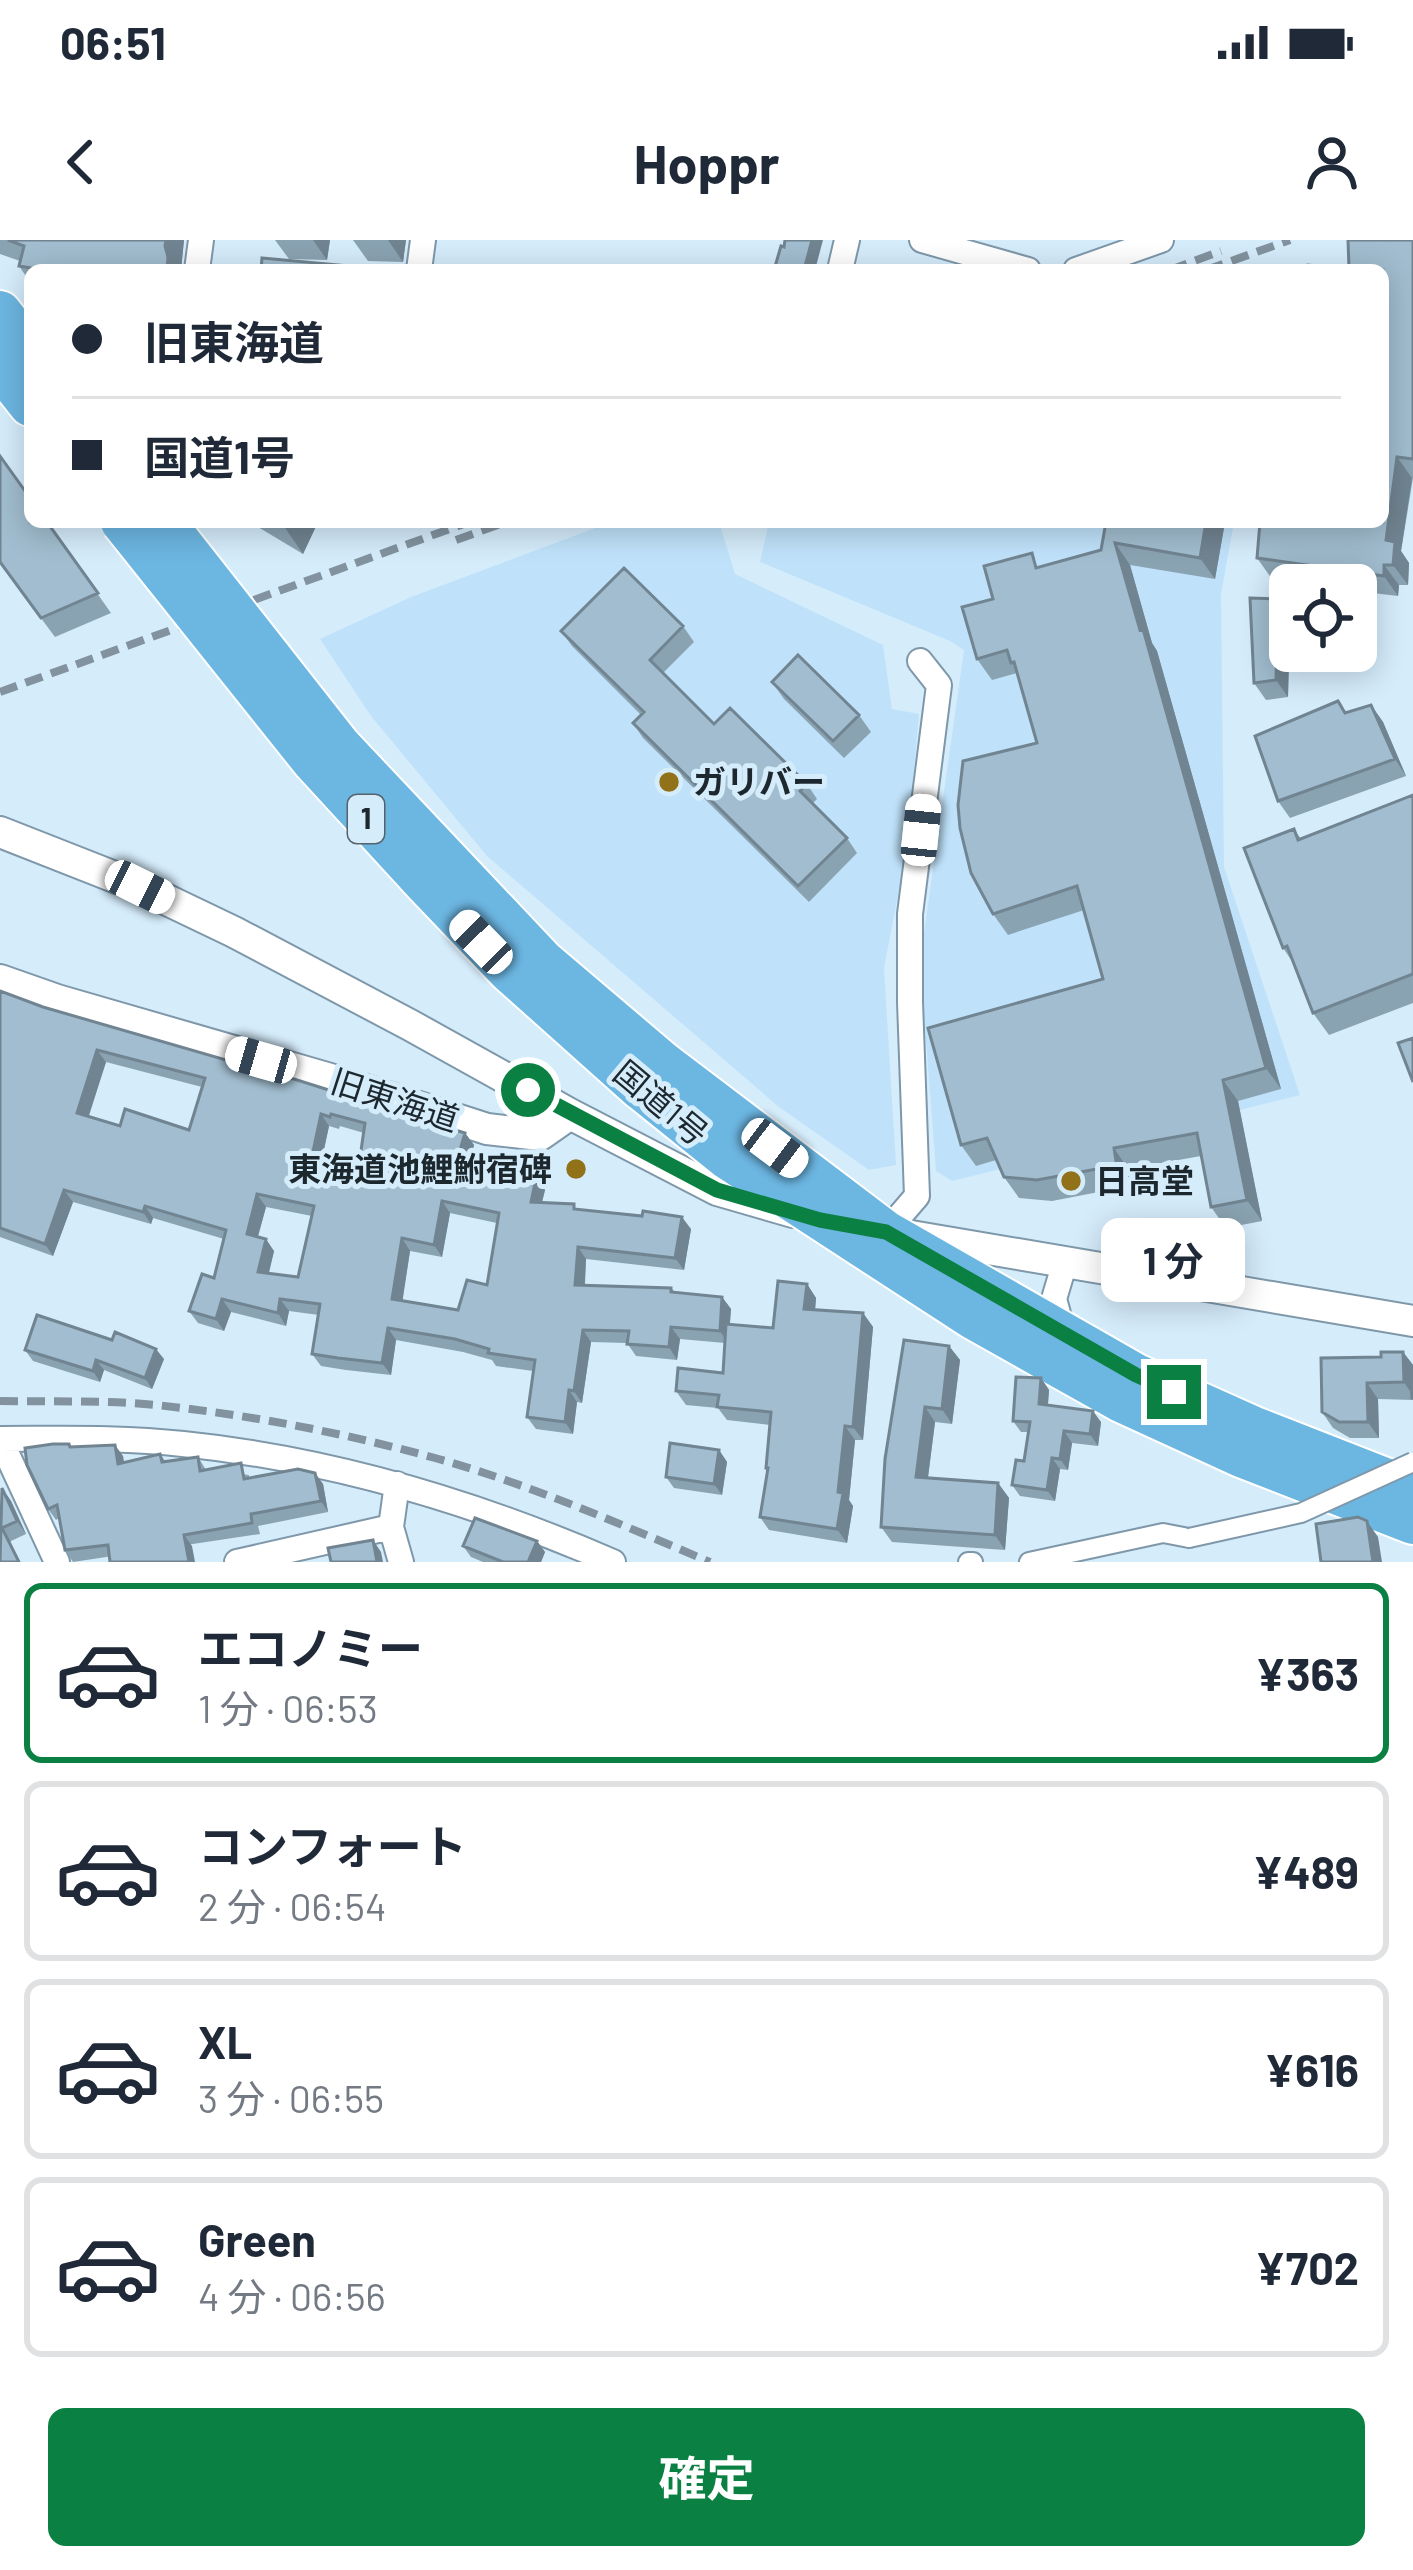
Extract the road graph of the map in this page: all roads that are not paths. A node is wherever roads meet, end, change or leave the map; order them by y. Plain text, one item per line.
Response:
1 (922, 240) edge
2 (1161, 240) edge
3 (1007, 264) edge
4 (1093, 264) edge
5 (0, 312) edge
6 (24, 342) edge
7 (0, 367) edge
8 (24, 397) edge
9 (127, 528) edge
10 (169, 528) edge
11 (920, 661) dead end
12 (0, 832) edge
13 (0, 980) edge
14 (652, 1075) junction
15 (570, 1114) junction
16 (820, 1220) junction
17 (886, 1232) junction
18 (1065, 1262) junction
19 (1413, 1321) edge
20 (1063, 1332) junction
21 (0, 1439) edge
22 (1413, 1462) edge
23 (397, 1484) junction
24 (1413, 1490) edge
25 (1413, 1523) edge
26 (391, 1527) junction
27 (57, 1562) edge
28 (237, 1562) edge
29 (401, 1562) edge
30 (613, 1562) edge
31 (1030, 1562) edge

1 - 3 street
2 - 4 street
5 - 6 highway
7 - 8 highway
9 - 14 highway, 国道1号 / 1, bridge
10 - 14 highway, 国道1号 / 1, bridge
11 - 17 street
12 - 15 street
13 - 15 street, 旧東海道
14 - 16 highway, 国道1号 / 1
14 - 17 highway, 国道1号 / 1
15 - 16 street
16 - 17 street
16 - 25 highway, 国道1号 / 1
17 - 18 street
17 - 20 highway, 国道1号 / 1
18 - 19 street
18 - 20 street
20 - 24 highway, 国道1号 / 1
21 - 23 street
21 - 27 street
22 - 31 street, bridge
23 - 26 street
23 - 30 street
26 - 28 street
26 - 29 street

